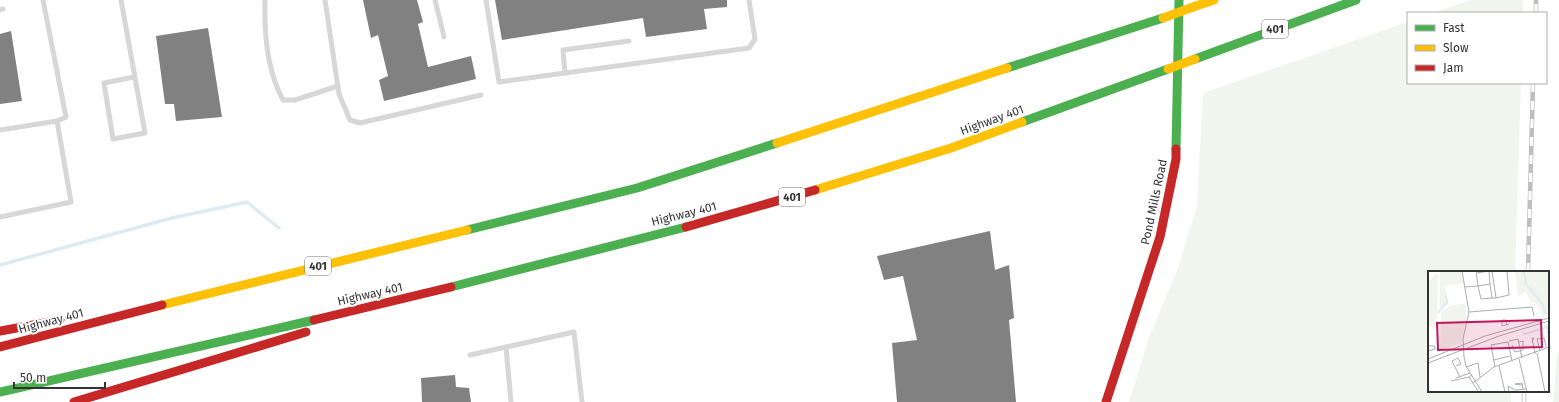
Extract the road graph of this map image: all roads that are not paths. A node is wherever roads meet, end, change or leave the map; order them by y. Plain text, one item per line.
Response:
1 (43, 0) edge
2 (121, 0) edge
3 (265, 0) edge
4 (326, 0) edge
5 (436, 0) edge
6 (486, 0) edge
7 (749, 0) edge
8 (1179, 0) edge
9 (1214, 0) edge
10 (1356, 0) edge
11 (444, 37) dead end
12 (629, 41) dead end
13 (565, 73) junction
14 (134, 77) junction
15 (338, 86) junction
16 (480, 95) dead end
17 (57, 121) junction
18 (0, 130) edge
19 (0, 217) edge
20 (407, 298) junction
21 (165, 304) junction
22 (0, 331) edge
23 (0, 347) edge
24 (506, 347) junction
25 (470, 356) dead end
26 (0, 392) edge
27 (74, 402) edge
28 (511, 402) edge
29 (582, 402) edge
30 (1106, 402) edge

1 - 17 lane
2 - 14 lane
3 - 15 lane
4 - 15 lane
5 - 11 lane
6 - 13 lane
7 - 13 lane
8 - 30 main road, Pond Mills Road
9 - 21 main road, Highway 401 / 401, bridge
10 - 20 main road, Highway 401 / 401, bridge
12 - 13 lane
14 - 14 lane
15 - 16 lane
17 - 18 lane
17 - 19 lane
20 - 26 main road, Highway 401 / 401
20 - 27 main road
21 - 22 main road
21 - 23 main road, Highway 401 / 401
24 - 25 lane
24 - 28 lane
24 - 29 lane

